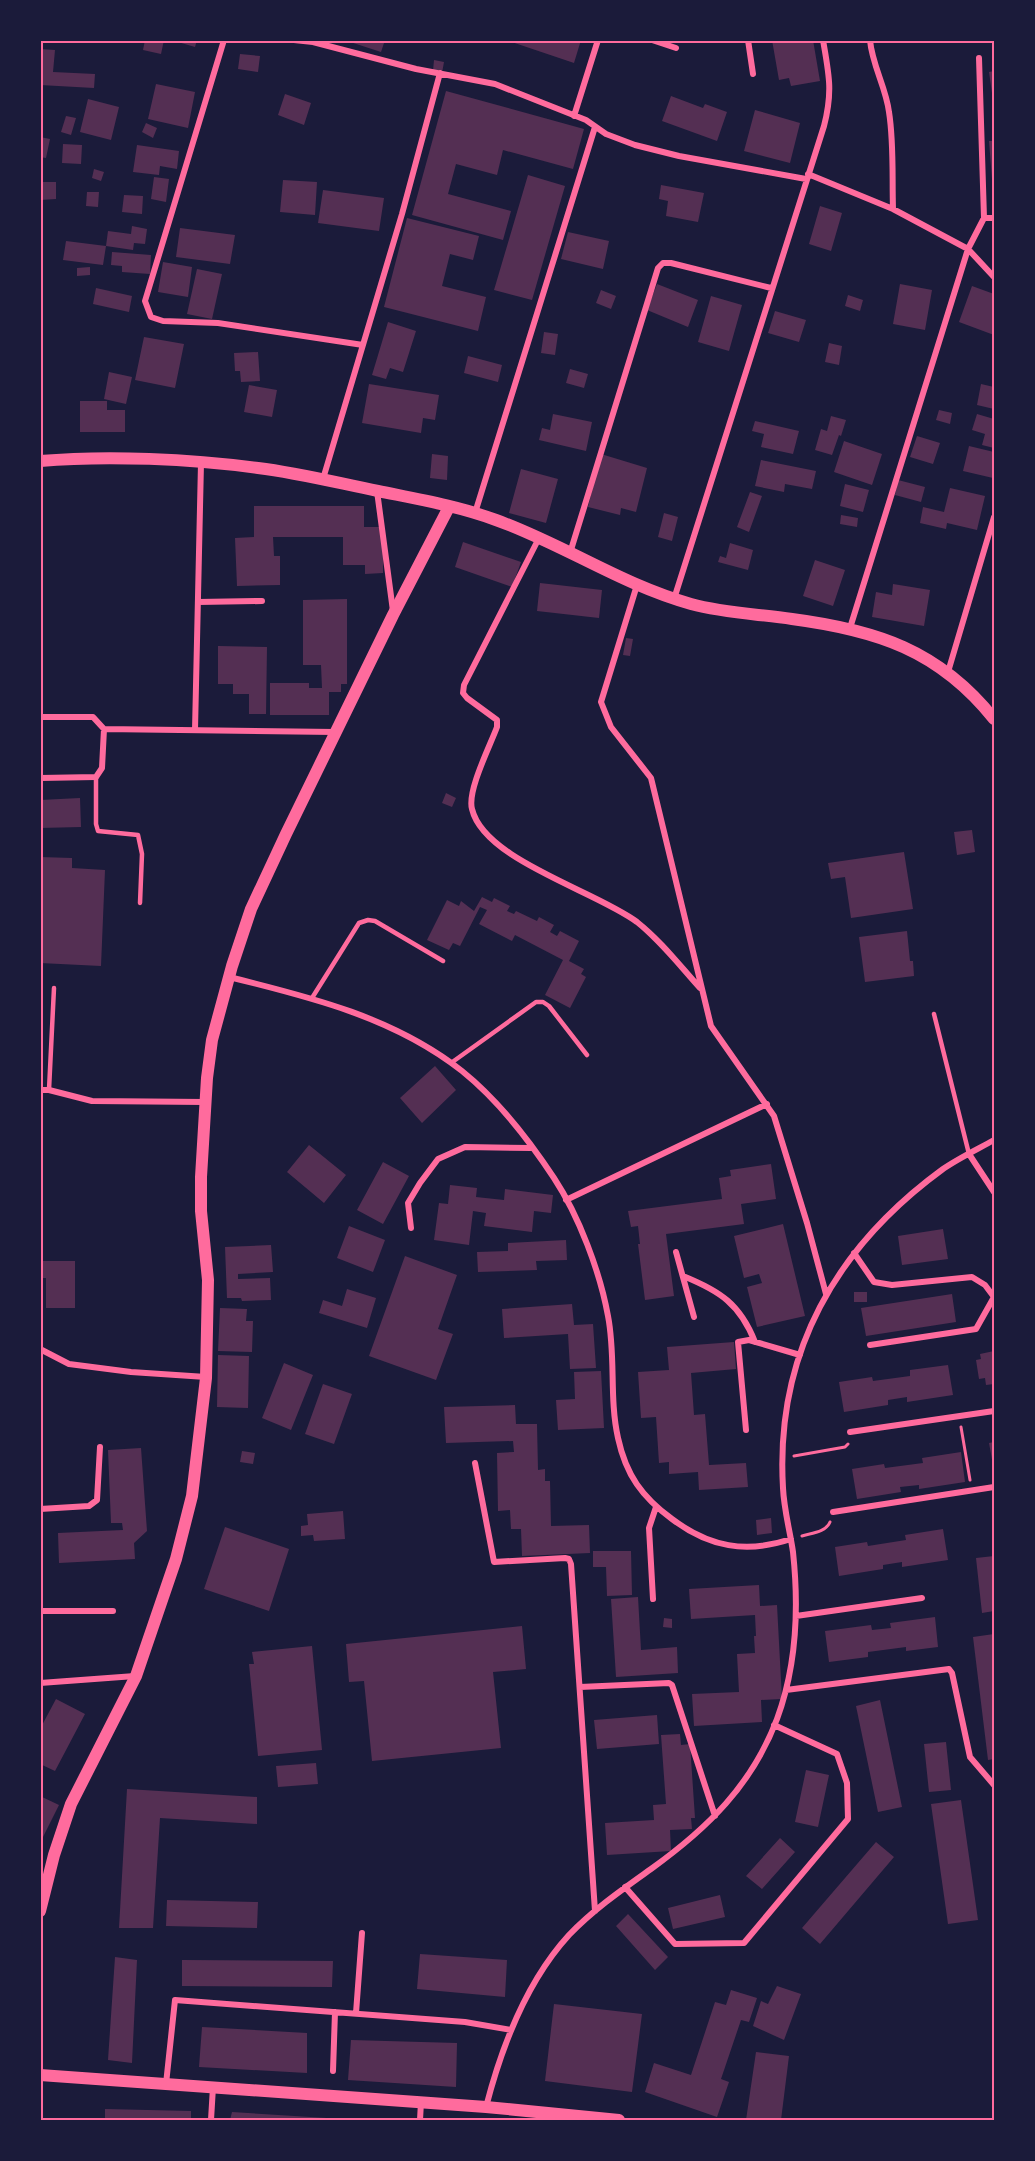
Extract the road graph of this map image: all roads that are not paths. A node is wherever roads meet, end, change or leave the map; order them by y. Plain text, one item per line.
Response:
1 (224, 40) edge
2 (294, 40) edge
3 (598, 40) edge
4 (652, 40) edge
5 (748, 40) edge
6 (823, 40) edge
7 (870, 40) edge
8 (676, 48) dead end
9 (979, 58) dead end
10 (440, 73) junction
11 (753, 74) dead end
12 (574, 116) junction
13 (595, 127) junction
14 (807, 177) junction
15 (893, 209) junction
16 (984, 218) junction
17 (994, 218) edge
18 (968, 249) junction
19 (994, 277) edge
20 (771, 288) junction
21 (363, 345) junction
22 (40, 460) edge
23 (201, 463) junction
24 (323, 480) junction
25 (377, 490) junction
26 (449, 507) junction
27 (474, 513) junction
28 (994, 517) edge
29 (539, 538) junction
30 (570, 554) junction
31 (637, 585) junction
32 (674, 599) junction
33 (262, 601) dead end
34 (198, 602) junction
35 (393, 615) junction
36 (850, 628) junction
37 (948, 672) junction
38 (40, 717) edge
39 (994, 719) edge
40 (104, 729) junction
41 (195, 730) junction
42 (336, 732) junction
43 (96, 777) junction
44 (40, 778) edge
45 (140, 903) dead end
46 (443, 961) dead end
47 (229, 977) junction
48 (54, 988) dead end
49 (702, 991) junction
50 (312, 998) junction
51 (934, 1014) dead end
52 (587, 1055) dead end
53 (451, 1063) junction
54 (40, 1090) edge
55 (49, 1090) junction
56 (206, 1102) junction
57 (766, 1104) junction
58 (994, 1140) edge
59 (531, 1148) junction
60 (969, 1154) junction
61 (994, 1192) edge
62 (566, 1200) junction
63 (411, 1228) dead end
64 (676, 1252) dead end
65 (854, 1253) junction
66 (683, 1276) junction
67 (826, 1294) junction
68 (694, 1317) dead end
69 (755, 1342) junction
70 (870, 1345) dead end
71 (41, 1351) edge
72 (800, 1355) junction
73 (206, 1378) junction
74 (994, 1412) edge
75 (746, 1430) dead end
76 (850, 1432) road end
77 (100, 1447) dead end
78 (475, 1463) dead end
79 (994, 1487) edge
80 (656, 1507) junction
81 (40, 1509) edge
82 (833, 1512) road end
83 (791, 1539) junction
84 (922, 1598) dead end
85 (653, 1599) dead end
86 (40, 1611) edge
87 (113, 1611) dead end
88 (796, 1616) junction
89 (136, 1676) junction
90 (40, 1683) edge
91 (580, 1687) junction
92 (786, 1690) junction
93 (774, 1725) junction
94 (994, 1785) edge
95 (715, 1816) junction
96 (625, 1887) junction
97 (40, 1911) edge
98 (595, 1911) junction
99 (362, 1934) dead end
100 (336, 2012) junction
101 (356, 2013) junction
102 (511, 2030) junction
103 (333, 2071) dead end
104 (40, 2075) edge
105 (166, 2084) junction
106 (213, 2087) junction
107 (420, 2102) junction
108 (486, 2107) junction
109 (602, 2119) edge
110 (211, 2121) edge
111 (420, 2121) edge
112 (620, 2121) edge

1 - 21 street
2 - 10 street
3 - 12 street
4 - 8 street
5 - 11 street
6 - 14 street
7 - 15 street
9 - 16 street
10 - 12 street
10 - 21 street
12 - 13 street
13 - 14 street
13 - 27 street
14 - 15 street
14 - 20 street
15 - 18 street
16 - 17 street
16 - 18 street
18 - 19 street
18 - 36 street
20 - 30 street
20 - 32 street
21 - 24 street
22 - 23 main road
23 - 24 main road
23 - 34 street
24 - 25 main road
25 - 26 main road
25 - 35 street
26 - 27 main road
26 - 35 main road
27 - 29 main road
28 - 37 street
29 - 30 main road
29 - 49 street
30 - 31 main road
31 - 32 main road
31 - 49 street
32 - 36 main road
33 - 34 street
34 - 41 street
35 - 42 main road
36 - 37 main road
37 - 39 main road
38 - 40 street
40 - 41 street
40 - 43 street
41 - 42 street
42 - 47 main road
43 - 44 street
43 - 45 lane
46 - 50 lane
47 - 50 street
47 - 56 main road
48 - 55 lane
49 - 57 street
50 - 53 street
51 - 60 lane
52 - 53 lane
53 - 59 street
54 - 55 street
55 - 56 street
56 - 73 main road
57 - 62 street
57 - 67 street
58 - 60 street
59 - 62 street
59 - 63 street
60 - 61 street
60 - 65 street
62 - 80 street
64 - 66 street
65 - 67 street
65 - 70 street
66 - 68 street
66 - 69 street
67 - 72 street
69 - 72 street
69 - 75 street
71 - 73 street
72 - 83 street
73 - 89 main road
74 - 76 street
77 - 81 street
78 - 91 street
79 - 82 street
80 - 83 street
80 - 85 street
83 - 88 street
84 - 88 street
86 - 87 street
88 - 92 street
89 - 90 street
89 - 97 main road
91 - 95 street
91 - 98 street
92 - 93 street
92 - 94 street
93 - 95 street
93 - 96 street
95 - 96 street
96 - 98 street
98 - 102 street
99 - 101 street
100 - 101 street
100 - 103 street
100 - 105 street
101 - 102 street
102 - 108 street
104 - 105 main road
105 - 106 main road
106 - 107 main road
106 - 110 street
107 - 108 main road
107 - 111 street
108 - 109 main road
109 - 112 main road

